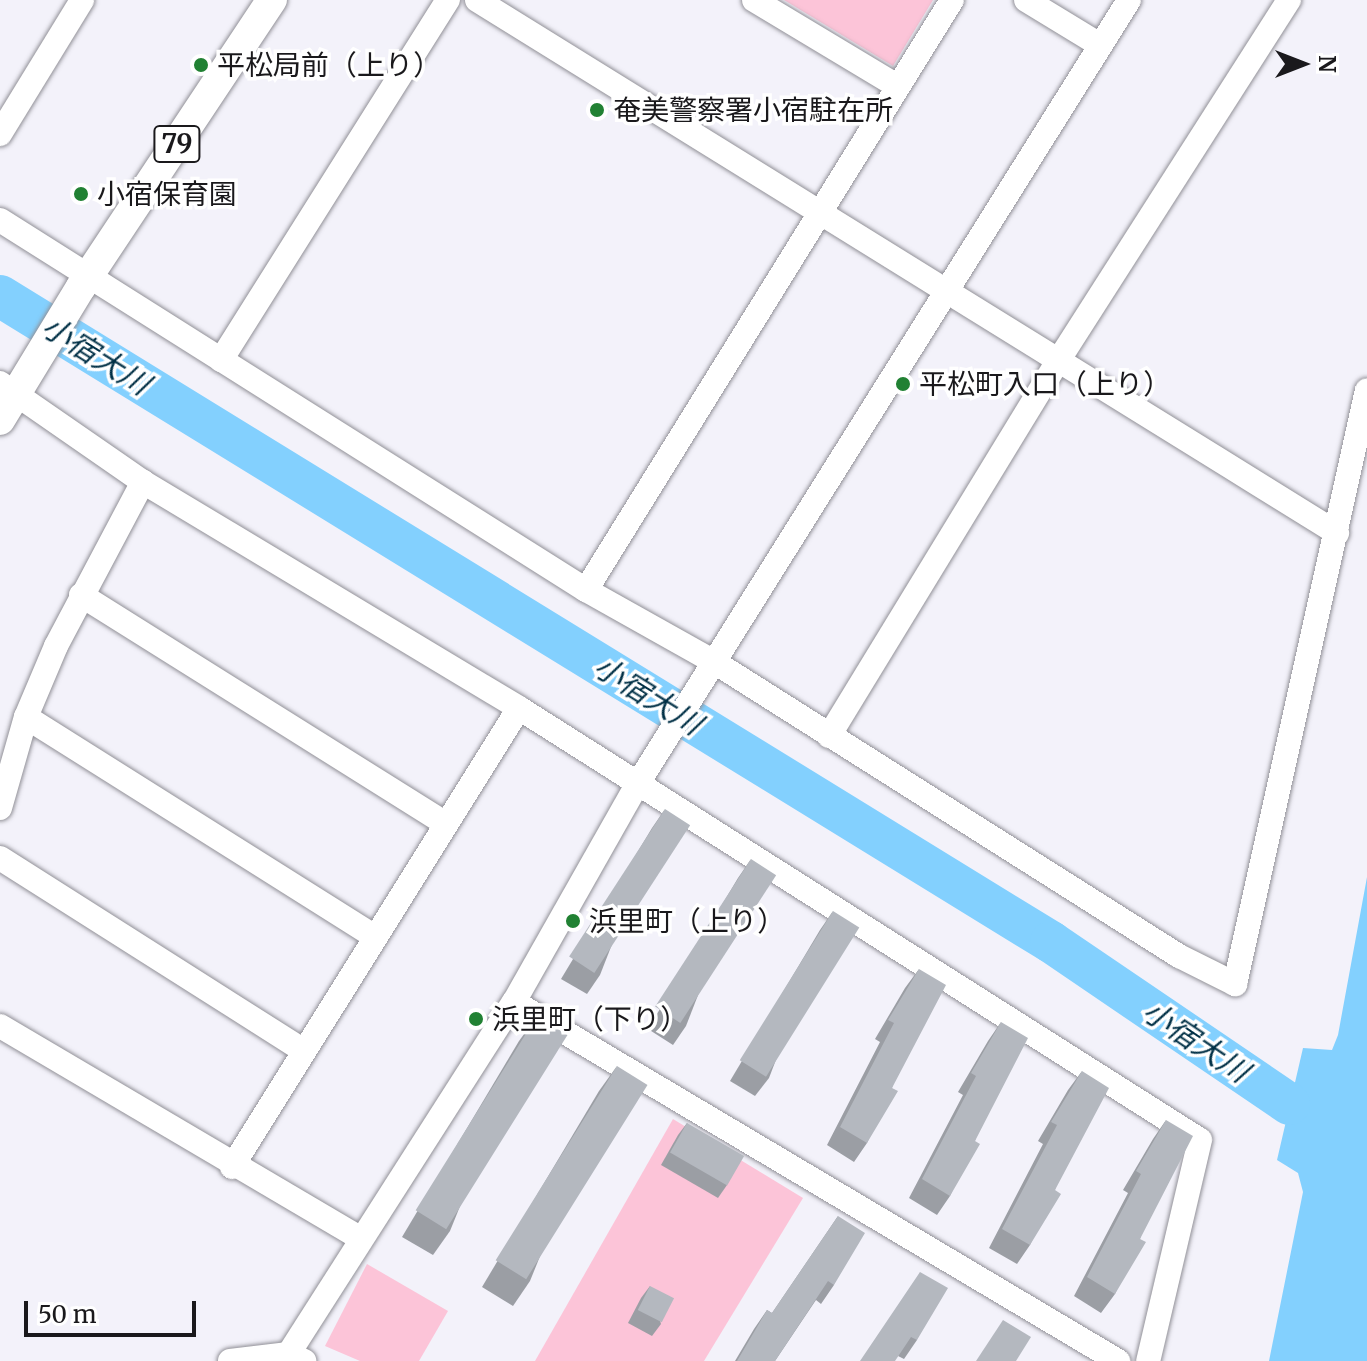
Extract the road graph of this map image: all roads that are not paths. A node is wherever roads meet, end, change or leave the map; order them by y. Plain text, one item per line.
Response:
1 (82, 0) edge
2 (272, 0) edge
3 (448, 0) edge
4 (477, 0) edge
5 (754, 0) edge
6 (952, 0) edge
7 (1026, 0) edge
8 (1129, 0) edge
9 (1289, 0) edge
10 (1100, 45) junction
11 (897, 86) junction
12 (0, 134) edge
13 (819, 213) junction
14 (0, 220) edge
15 (85, 281) junction
16 (944, 288) junction
17 (1060, 358) junction
18 (221, 360) junction
19 (8, 388) edge
20 (1367, 390) edge
21 (0, 420) edge
22 (143, 482) junction
23 (1337, 533) junction
24 (586, 590) junction
25 (81, 595) junction
26 (712, 670) junction
27 (519, 708) junction
28 (26, 717) junction
29 (829, 736) junction
30 (642, 779) junction
31 (0, 808) edge
32 (445, 823) junction
33 (0, 858) edge
34 (376, 937) junction
35 (514, 1002) junction
36 (0, 1026) edge
37 (303, 1050) junction
38 (232, 1167) junction
39 (361, 1239) junction
40 (293, 1359) edge
41 (230, 1361) edge
42 (1118, 1361) edge
43 (1148, 1361) edge

1 - 12 street
2 - 15 main road, 79
3 - 18 street
4 - 13 street
5 - 11 street
6 - 11 street
7 - 10 street
8 - 10 street
9 - 17 street
10 - 16 street
11 - 13 street
13 - 16 street
13 - 24 street
14 - 15 street
15 - 18 street
15 - 19 main road, 79
16 - 17 street
16 - 26 street
17 - 23 street
17 - 29 street
18 - 24 street
19 - 21 main road, 79
19 - 22 street
20 - 23 street
22 - 25 street
22 - 27 street
23 - 29 street
24 - 26 street
25 - 28 street
25 - 32 street
26 - 29 street
26 - 30 street
27 - 30 street
27 - 32 street
28 - 31 street
28 - 34 street
30 - 35 street
30 - 43 street
32 - 34 street
33 - 37 street
34 - 37 street
35 - 39 street
35 - 42 street
36 - 38 street
37 - 38 street
38 - 39 street
39 - 40 street
40 - 41 street

